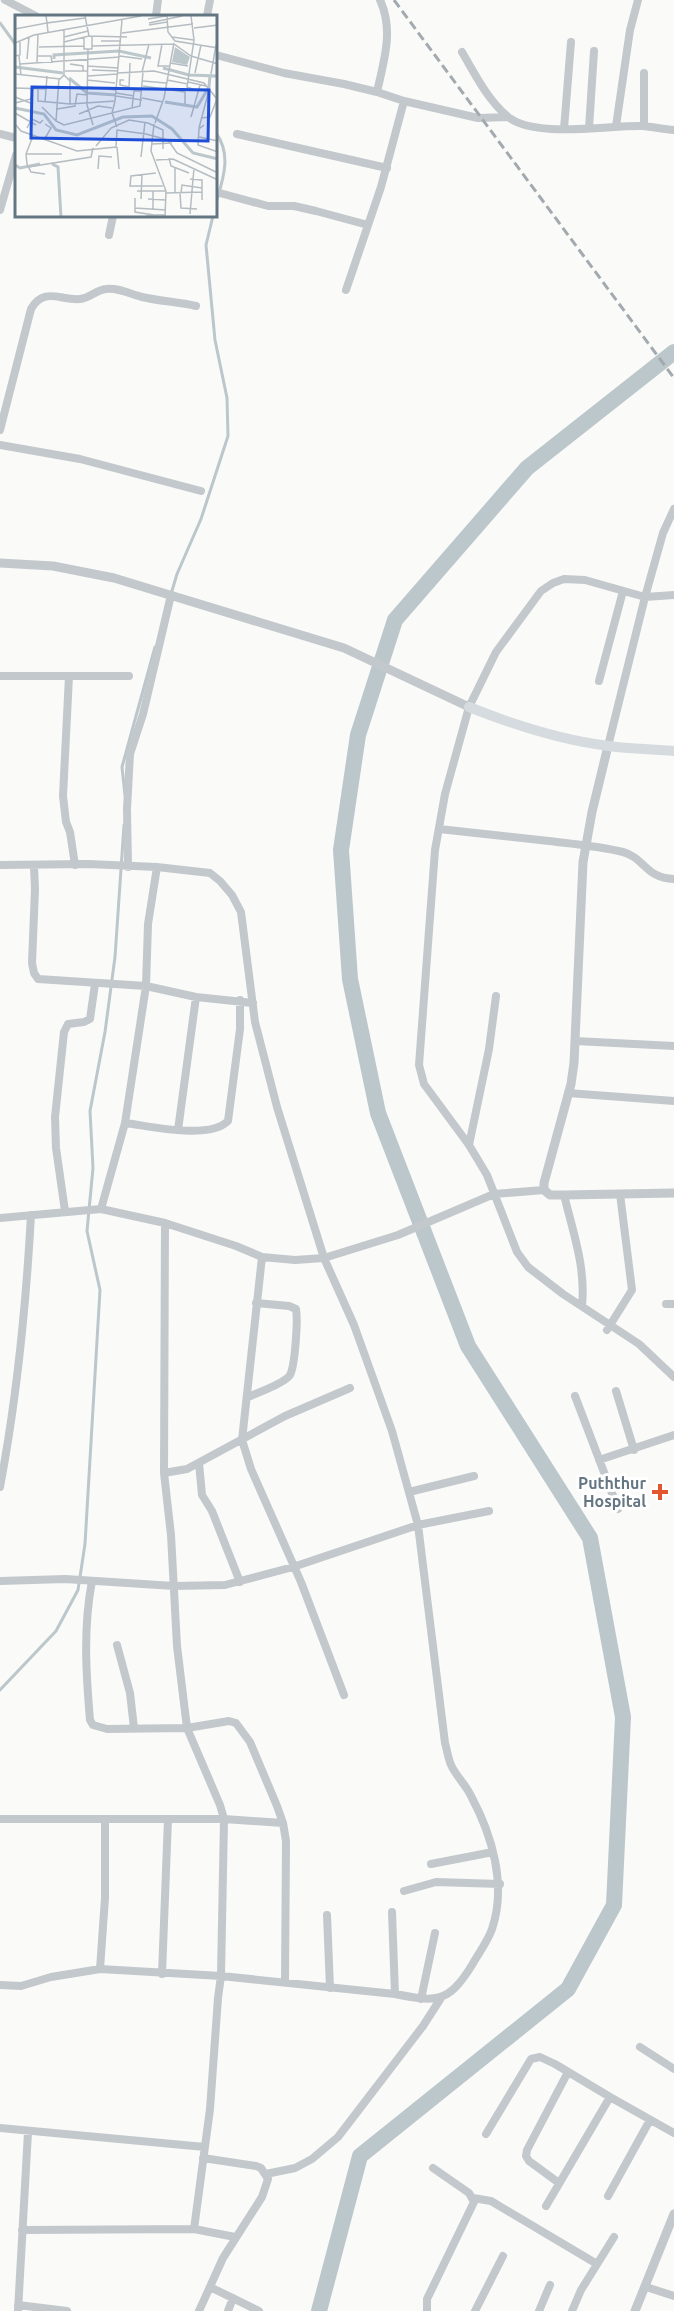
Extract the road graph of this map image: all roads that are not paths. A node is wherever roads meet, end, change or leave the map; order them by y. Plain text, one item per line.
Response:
1 (5, 0) edge
2 (158, 0) edge
3 (210, 0) edge
4 (380, 0) edge
5 (638, 0) edge
6 (34, 15) edge
7 (156, 15) edge
8 (207, 15) edge
9 (571, 42) dead end
10 (594, 51) dead end
11 (462, 52) dead end
12 (218, 56) edge
13 (644, 74) dead end
14 (377, 92) junction
15 (404, 101) junction
16 (508, 117) junction
17 (616, 126) junction
18 (644, 126) junction
19 (590, 128) junction
20 (564, 129) junction
21 (674, 130) edge
22 (0, 134) edge
23 (237, 134) dead end
24 (15, 138) edge
25 (15, 158) edge
26 (387, 168) junction
27 (218, 193) edge
28 (0, 210) edge
29 (113, 218) edge
30 (368, 225) junction
31 (109, 236) dead end
32 (346, 290) dead end
33 (196, 306) dead end
34 (0, 430) edge
35 (0, 445) edge
36 (201, 491) dead end
37 (674, 509) edge
38 (0, 563) edge
39 (623, 591) junction
40 (674, 595) edge
41 (176, 597) junction
42 (645, 597) junction
43 (0, 676) edge
44 (69, 676) junction
45 (129, 676) dead end
46 (599, 681) dead end
47 (469, 707) junction
48 (608, 746) junction
49 (674, 751) edge
50 (439, 829) junction
51 (586, 846) junction
52 (0, 865) edge
53 (75, 865) junction
54 (34, 866) junction
55 (130, 867) junction
56 (157, 867) junction
57 (674, 879) edge
58 (98, 984) junction
59 (146, 986) junction
60 (496, 996) dead end
61 (196, 997) junction
62 (240, 1000) junction
63 (253, 1003) junction
64 (575, 1041) junction
65 (674, 1046) edge
66 (568, 1092) junction
67 (674, 1101) edge
68 (125, 1123) junction
69 (178, 1130) junction
70 (470, 1144) junction
71 (544, 1190) junction
72 (674, 1193) edge
73 (494, 1194) junction
74 (620, 1194) junction
75 (564, 1195) junction
76 (98, 1209) junction
77 (69, 1211) junction
78 (31, 1215) junction
79 (0, 1218) edge
80 (165, 1223) junction
81 (262, 1257) junction
82 (324, 1258) junction
83 (256, 1303) junction
84 (582, 1306) junction
85 (609, 1327) junction
86 (674, 1377) edge
87 (350, 1388) dead end
88 (616, 1391) dead end
89 (575, 1396) dead end
90 (248, 1397) junction
91 (674, 1435) edge
92 (242, 1440) junction
93 (634, 1450) junction
94 (600, 1460) junction
95 (199, 1463) junction
96 (165, 1473) junction
97 (474, 1476) dead end
98 (0, 1487) edge
99 (409, 1492) junction
100 (618, 1509) dead end
101 (489, 1511) dead end
102 (418, 1525) junction
103 (293, 1567) junction
104 (89, 1580) junction
105 (0, 1581) edge
106 (240, 1582) junction
107 (174, 1586) junction
108 (117, 1644) dead end
109 (344, 1695) dead end
110 (135, 1728) junction
111 (187, 1728) junction
112 (0, 1819) edge
113 (105, 1819) junction
114 (168, 1819) junction
115 (224, 1819) junction
116 (283, 1823) junction
117 (493, 1852) junction
118 (431, 1864) dead end
119 (500, 1884) junction
120 (404, 1891) dead end
121 (392, 1912) dead end
122 (327, 1915) dead end
123 (435, 1933) dead end
124 (100, 1969) junction
125 (162, 1974) junction
126 (221, 1976) junction
127 (285, 1982) junction
128 (0, 1985) edge
129 (330, 1988) junction
130 (395, 1994) junction
131 (441, 1998) junction
132 (421, 1999) junction
133 (640, 2047) dead end
134 (674, 2069) edge
135 (568, 2072) junction
136 (610, 2097) junction
137 (650, 2120) junction
138 (0, 2128) edge
139 (28, 2132) junction
140 (674, 2133) edge
141 (486, 2134) dead end
142 (205, 2147) junction
143 (203, 2158) junction
144 (433, 2168) dead end
145 (266, 2174) junction
146 (560, 2183) junction
147 (608, 2196) dead end
148 (473, 2198) junction
149 (546, 2206) dead end
150 (674, 2214) edge
151 (194, 2229) junction
152 (22, 2230) junction
153 (235, 2237) junction
154 (614, 2237) dead end
155 (503, 2256) dead end
156 (597, 2264) junction
157 (550, 2285) dead end
158 (210, 2287) junction
159 (646, 2287) junction
160 (674, 2296) edge
161 (233, 2298) junction
162 (18, 2308) edge
163 (67, 2311) edge
164 (199, 2311) edge
165 (228, 2311) edge
166 (259, 2311) edge
167 (427, 2311) edge
168 (475, 2311) edge
169 (539, 2311) edge
170 (572, 2311) edge
171 (635, 2311) edge

1 - 6 street
2 - 7 street
3 - 8 street
4 - 14 street
5 - 17 street
9 - 20 street
10 - 19 street
11 - 16 street
12 - 14 street
13 - 18 street
14 - 15 street
15 - 16 street
15 - 26 street
16 - 20 street
17 - 18 street
17 - 19 street
18 - 21 street
19 - 20 street
22 - 24 street
23 - 26 street
25 - 28 street
26 - 30 street
27 - 30 street
29 - 31 street
30 - 32 street
33 - 34 street
35 - 36 street
37 - 42 street
38 - 41 street
39 - 42 street
39 - 46 street
39 - 47 street
40 - 42 street
41 - 47 street
41 - 55 street
42 - 48 street
43 - 44 street
44 - 45 street
44 - 53 street
47 - 48 main road
47 - 50 street
48 - 49 main road
48 - 51 street
50 - 51 street
50 - 70 street
51 - 57 street
51 - 64 street
52 - 54 street
53 - 54 street
53 - 55 street
54 - 58 street
55 - 56 street
56 - 59 street
56 - 63 street
58 - 59 street
58 - 77 street
59 - 61 street
59 - 68 street
60 - 70 street
61 - 62 street
61 - 69 street
62 - 63 street
62 - 69 street
63 - 82 street
64 - 65 street
64 - 66 street
66 - 67 street
66 - 71 street
68 - 69 street
68 - 76 street
70 - 73 street
71 - 73 street
71 - 75 street
72 - 74 street
73 - 82 street
73 - 84 street
74 - 75 street
74 - 85 street
75 - 84 street
76 - 77 street
76 - 80 street
77 - 78 street
78 - 79 street
78 - 98 street
80 - 81 street
80 - 96 street
81 - 82 street
81 - 83 street
82 - 99 street
83 - 90 street
83 - 90 street
84 - 85 street
85 - 86 street
87 - 92 street
88 - 93 street
89 - 94 street
90 - 92 street
91 - 93 street
92 - 95 street
92 - 103 street
93 - 94 street
94 - 100 street
95 - 96 street
95 - 106 street
96 - 107 street
97 - 99 street
99 - 102 street
101 - 102 street
102 - 103 street
102 - 117 street
103 - 106 street
103 - 109 street
104 - 105 street
104 - 107 street
104 - 110 street
106 - 107 street
107 - 111 street
108 - 110 street
110 - 111 street
111 - 115 street
111 - 116 street
112 - 113 street
113 - 114 street
113 - 124 street
114 - 115 street
114 - 125 street
115 - 116 street
115 - 126 street
116 - 127 street
117 - 118 street
117 - 119 street
119 - 120 street
119 - 131 street
121 - 130 street
122 - 129 street
123 - 132 street
124 - 125 street
124 - 128 street
125 - 126 street
126 - 127 street
126 - 142 street
127 - 129 street
129 - 130 street
130 - 132 street
131 - 132 street
131 - 145 street
133 - 134 street
135 - 136 street
135 - 141 street
135 - 146 street
136 - 137 street
136 - 146 street
137 - 140 street
137 - 147 street
138 - 139 street
139 - 142 street
139 - 152 street
142 - 143 street
143 - 145 street
143 - 151 street
144 - 148 street
145 - 153 street
146 - 149 street
148 - 156 street
148 - 167 street
150 - 159 street
151 - 152 street
151 - 153 street
152 - 162 street
153 - 158 street
154 - 156 street
155 - 168 street
156 - 170 street
157 - 169 street
158 - 161 street
158 - 164 street
159 - 160 street
159 - 171 street
161 - 165 street
161 - 166 street
162 - 163 street

